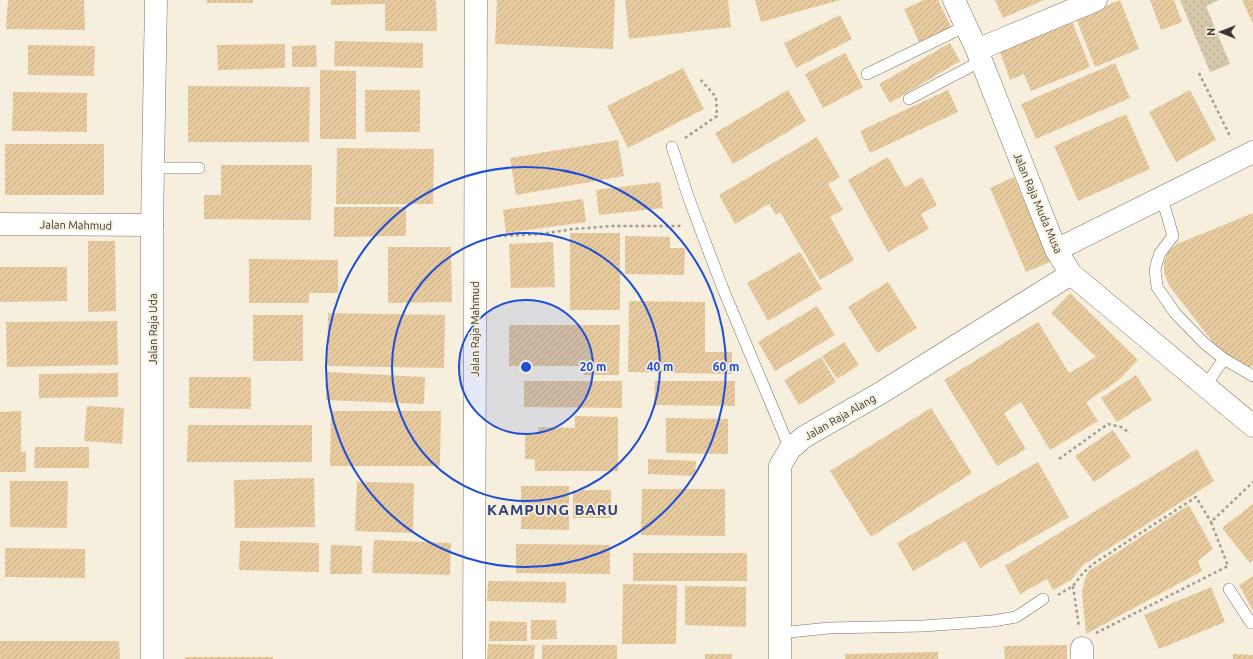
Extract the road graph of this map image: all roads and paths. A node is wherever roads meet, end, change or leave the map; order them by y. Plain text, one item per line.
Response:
1 (156, 0) edge
2 (476, 0) edge
3 (954, 0) edge
4 (1096, 0) edge
5 (966, 26) junction
6 (979, 55) junction
7 (1200, 73) dead end
8 (867, 74) dead end
9 (699, 78) dead end
10 (909, 99) dead end
11 (672, 148) joint
12 (1253, 152) edge
13 (1228, 165) junction
14 (154, 168) junction
15 (199, 168) dead end
16 (1162, 198) junction
17 (0, 224) edge
18 (152, 225) junction
19 (699, 226) junction
20 (475, 237) junction
21 (1056, 250) junction
22 (1071, 274) junction
23 (1224, 359) junction
24 (1253, 376) edge
25 (1205, 386) junction
26 (1253, 426) edge
27 (1130, 433) dead end
28 (790, 449) junction
29 (1059, 459) dead end
30 (1253, 482) edge
31 (1211, 522) junction
32 (1229, 589) dead end
33 (1043, 599) dead end
34 (1253, 622) edge
35 (780, 633) junction
36 (1081, 649) edge
37 (152, 659) edge
38 (474, 659) edge
39 (780, 659) edge

1 - 14 street, Jalan Raja Uda
2 - 20 street, Jalan Raja Mahmud
3 - 5 street, Jalan Raja Muda Musa
4 - 6 street
5 - 6 street, Jalan Raja Muda Musa
5 - 8 lane
6 - 10 lane
6 - 21 street, Jalan Raja Muda Musa
7 - 13 path
9 - 11 path
11 - 19 lane
12 - 13 street
13 - 16 street
14 - 15 lane
14 - 18 street, Jalan Raja Uda
16 - 21 street
16 - 23 lane
17 - 18 street, Jalan Mahmud
18 - 37 street, Jalan Raja Uda
19 - 20 path
19 - 28 lane
20 - 38 street, Jalan Raja Mahmud
21 - 22 street, Jalan Raja Muda Musa
22 - 25 street, Jalan Raja Muda Musa
22 - 28 street, Jalan Raja Alang
23 - 24 lane
23 - 25 lane
25 - 26 street, Jalan Raja Muda Musa
27 - 29 path
28 - 35 street, Jalan Raja Alang
30 - 31 path
31 - 36 path
31 - 36 path
32 - 34 lane
33 - 35 lane
35 - 39 street, Jalan Raja Alang

